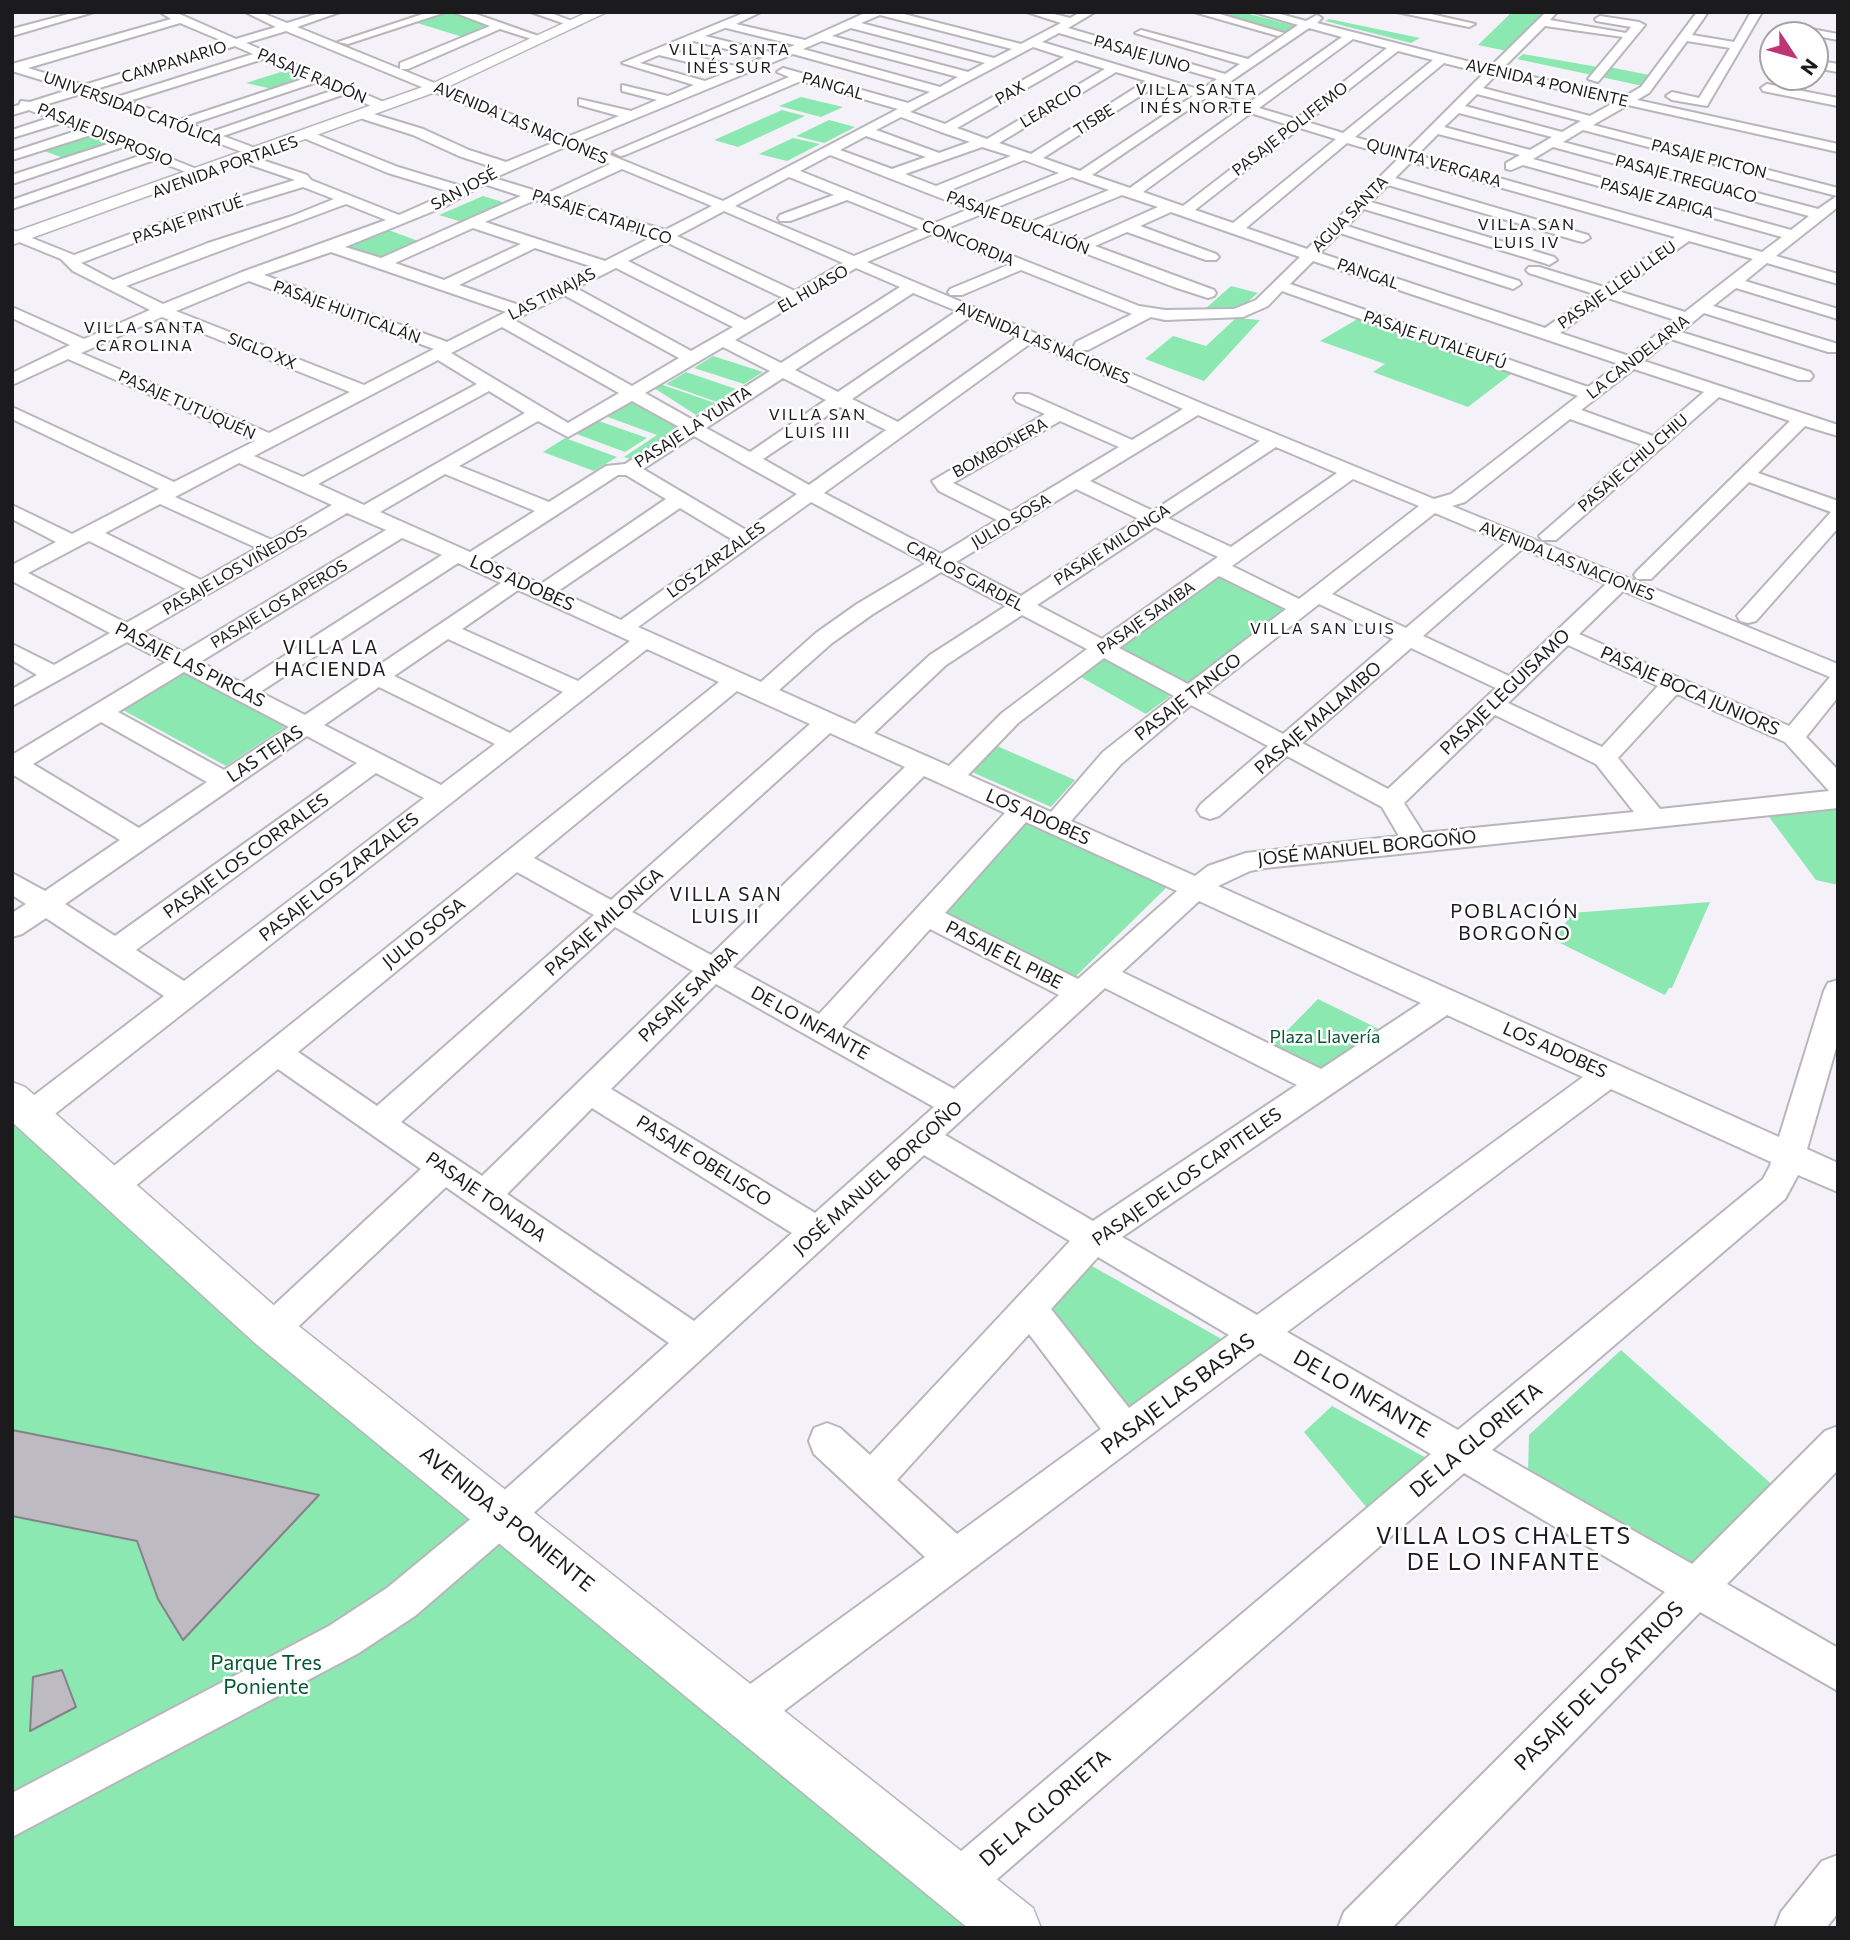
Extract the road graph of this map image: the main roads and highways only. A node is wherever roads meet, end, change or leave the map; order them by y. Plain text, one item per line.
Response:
1 (600, 12) edge
2 (442, 85) junction
3 (250, 155) junction
4 (16, 238) edge
5 (22, 1106) edge
6 (1013, 1928) edge

1 - 2 main road, AVENIDA PORTALES
2 - 3 main road, AVENIDA PORTALES
2 - 3 main road, AVENIDA PORTALES
3 - 4 main road, AVENIDA PORTALES
3 - 4 main road, AVENIDA PORTALES
5 - 6 main road, AVENIDA 3 PONIENTE

